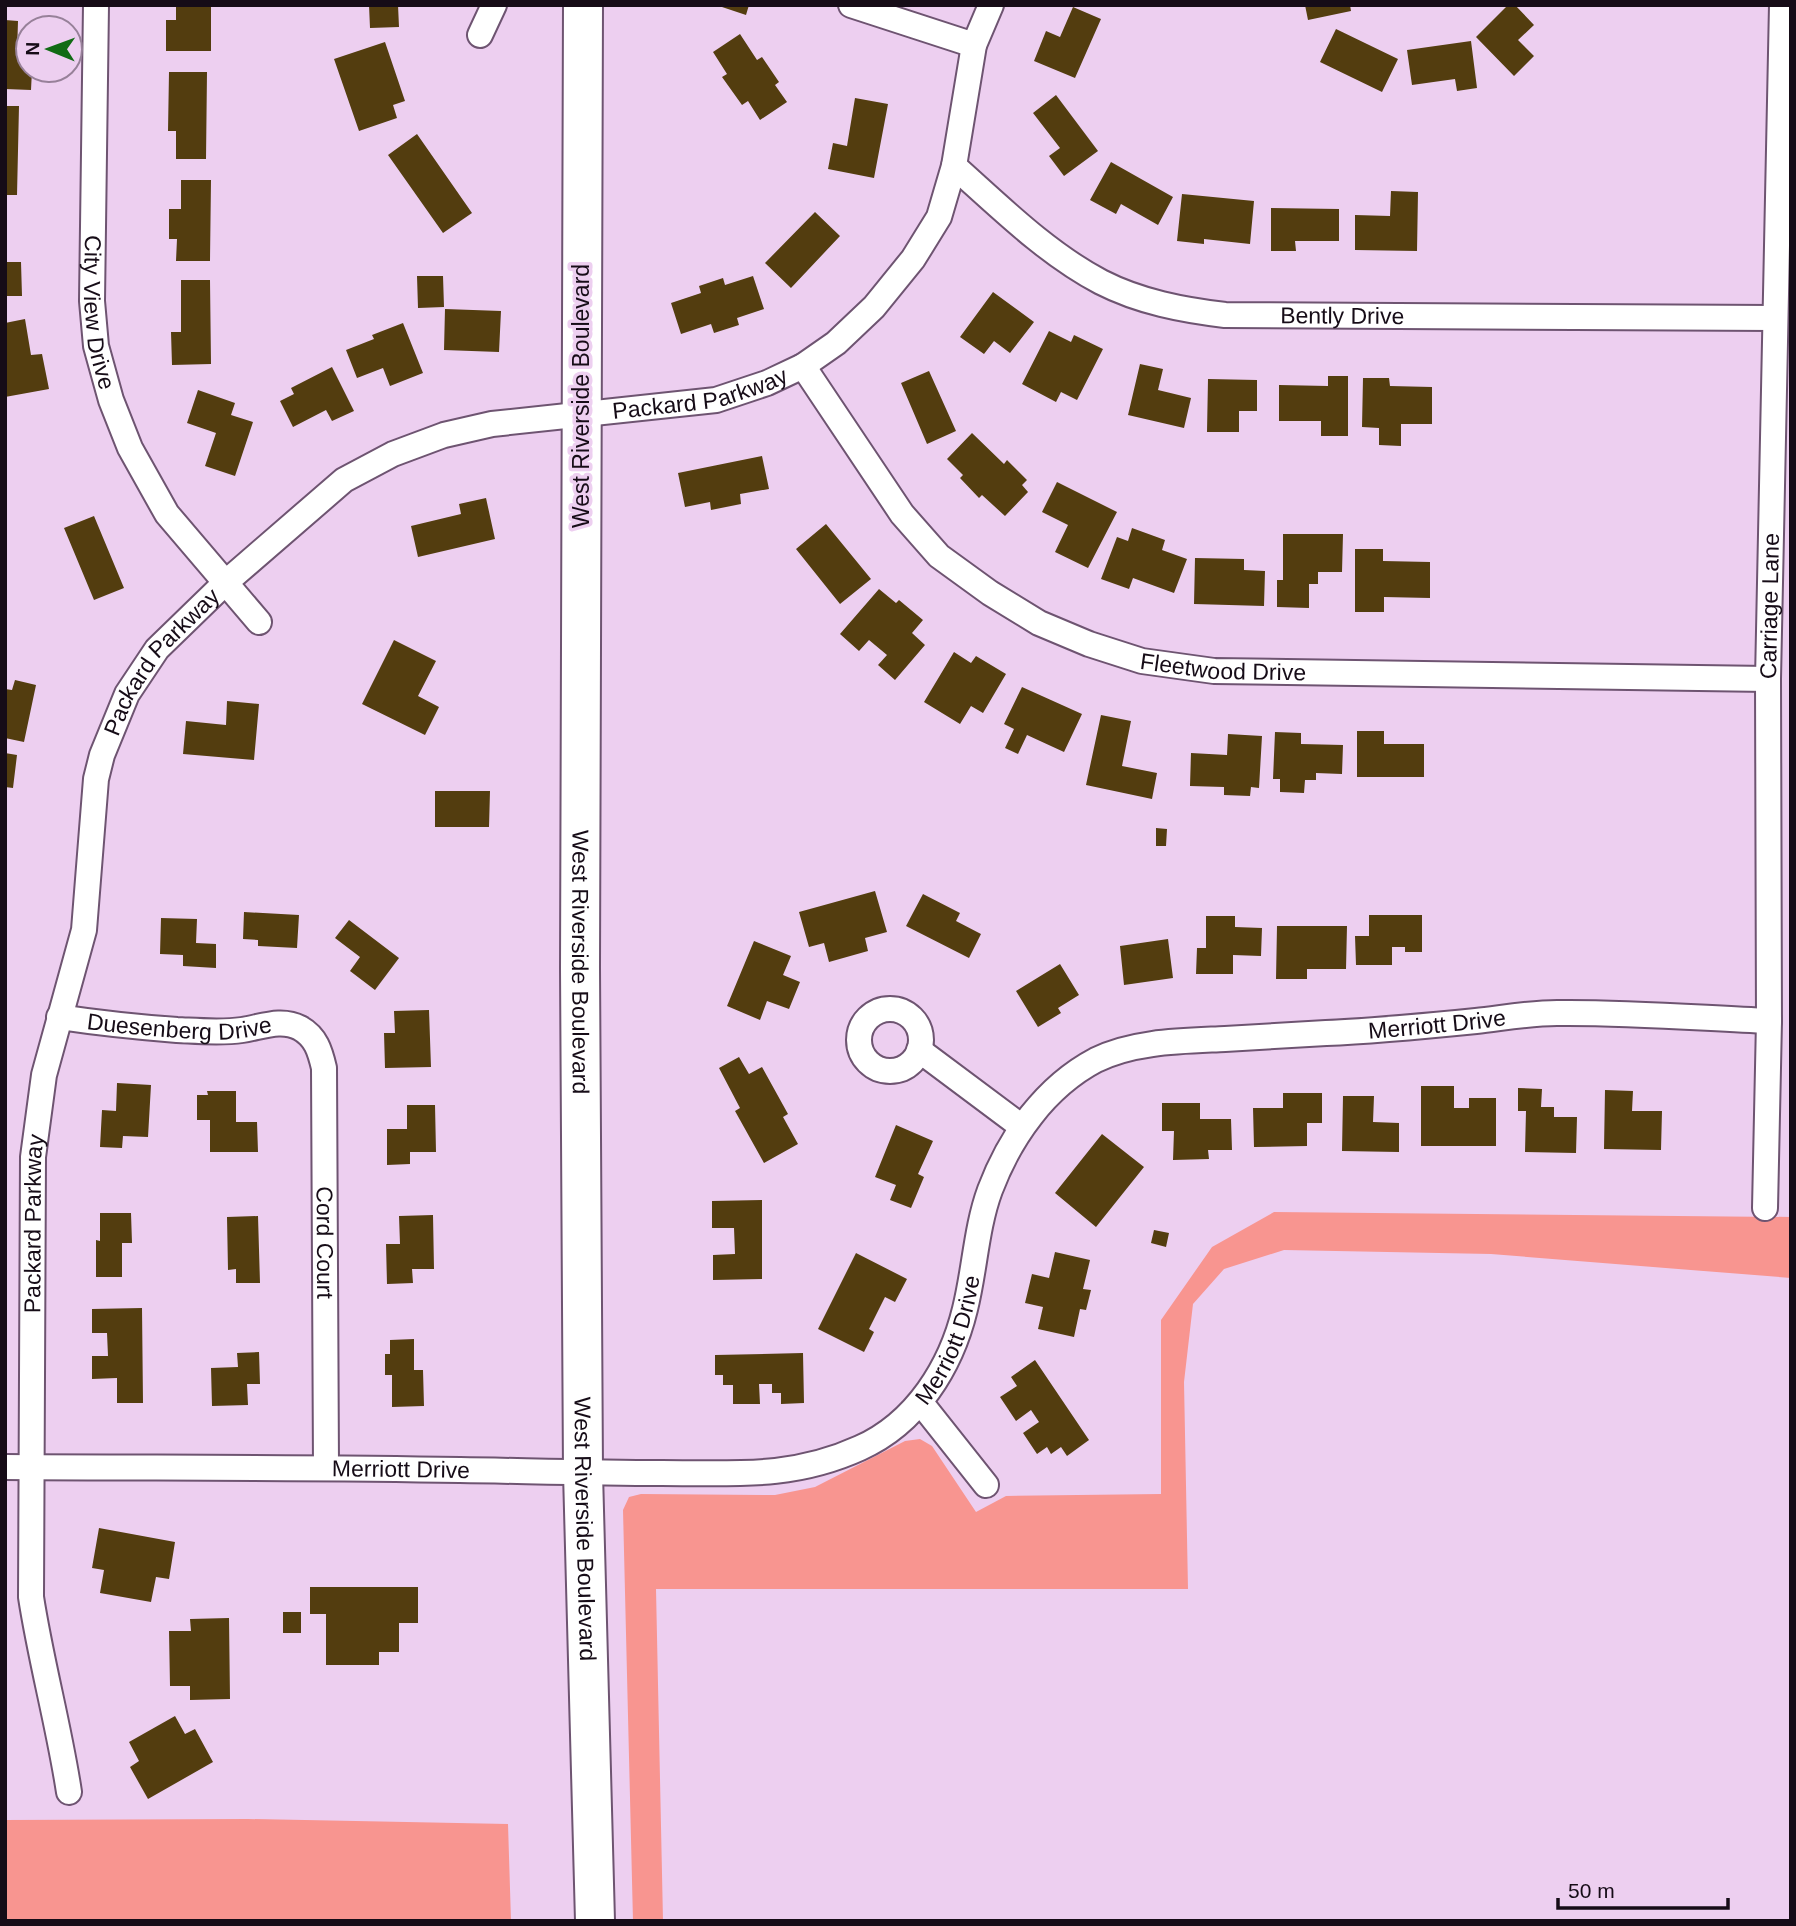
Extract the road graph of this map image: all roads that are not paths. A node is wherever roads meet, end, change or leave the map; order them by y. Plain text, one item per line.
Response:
1 (96, 5) edge
2 (494, 5) edge
3 (583, 5) edge
4 (851, 5) edge
5 (991, 5) edge
6 (1782, 5) edge
7 (480, 34) dead end
8 (974, 45) junction
9 (954, 166) junction
10 (1775, 318) junction
11 (803, 366) junction
12 (580, 414) junction
13 (225, 583) junction
14 (259, 622) dead end
15 (1768, 679) junction
16 (59, 1017) junction
17 (1769, 1021) junction
18 (299, 1027) joint
19 (919, 1050) dead end
20 (1022, 1127) junction
21 (1765, 1208) dead end
22 (921, 1403) junction
23 (5, 1467) edge
24 (32, 1467) junction
25 (326, 1467) junction
26 (583, 1472) junction
27 (986, 1485) dead end
28 (69, 1792) dead end
29 (595, 1921) edge

1 - 13 street, City View Drive
2 - 7 street
3 - 12 main road, West Riverside Boulevard
4 - 8 street
5 - 8 street, Packard Parkway
6 - 10 street, Carriage Lane
8 - 9 street, Packard Parkway
9 - 10 street, Bently Drive
9 - 11 street, Packard Parkway
10 - 15 street, Carriage Lane
11 - 12 street, Packard Parkway
11 - 15 street, Fleetwood Drive
12 - 13 street, Packard Parkway
12 - 26 main road, West Riverside Boulevard
13 - 14 street, City View Drive
13 - 16 street, Packard Parkway
15 - 17 street, Carriage Lane
16 - 18 street, Duesenberg Drive
16 - 24 street, Packard Parkway
17 - 20 street, Merriott Drive
17 - 21 street, Carriage Lane
18 - 25 street, Cord Court
19 - 20 street
20 - 22 street, Merriott Drive
22 - 26 street, Merriott Drive
22 - 27 street
23 - 24 street, Merriott Drive
24 - 25 street, Merriott Drive
24 - 28 street, Packard Parkway
25 - 26 street, Merriott Drive
26 - 29 main road, West Riverside Boulevard

